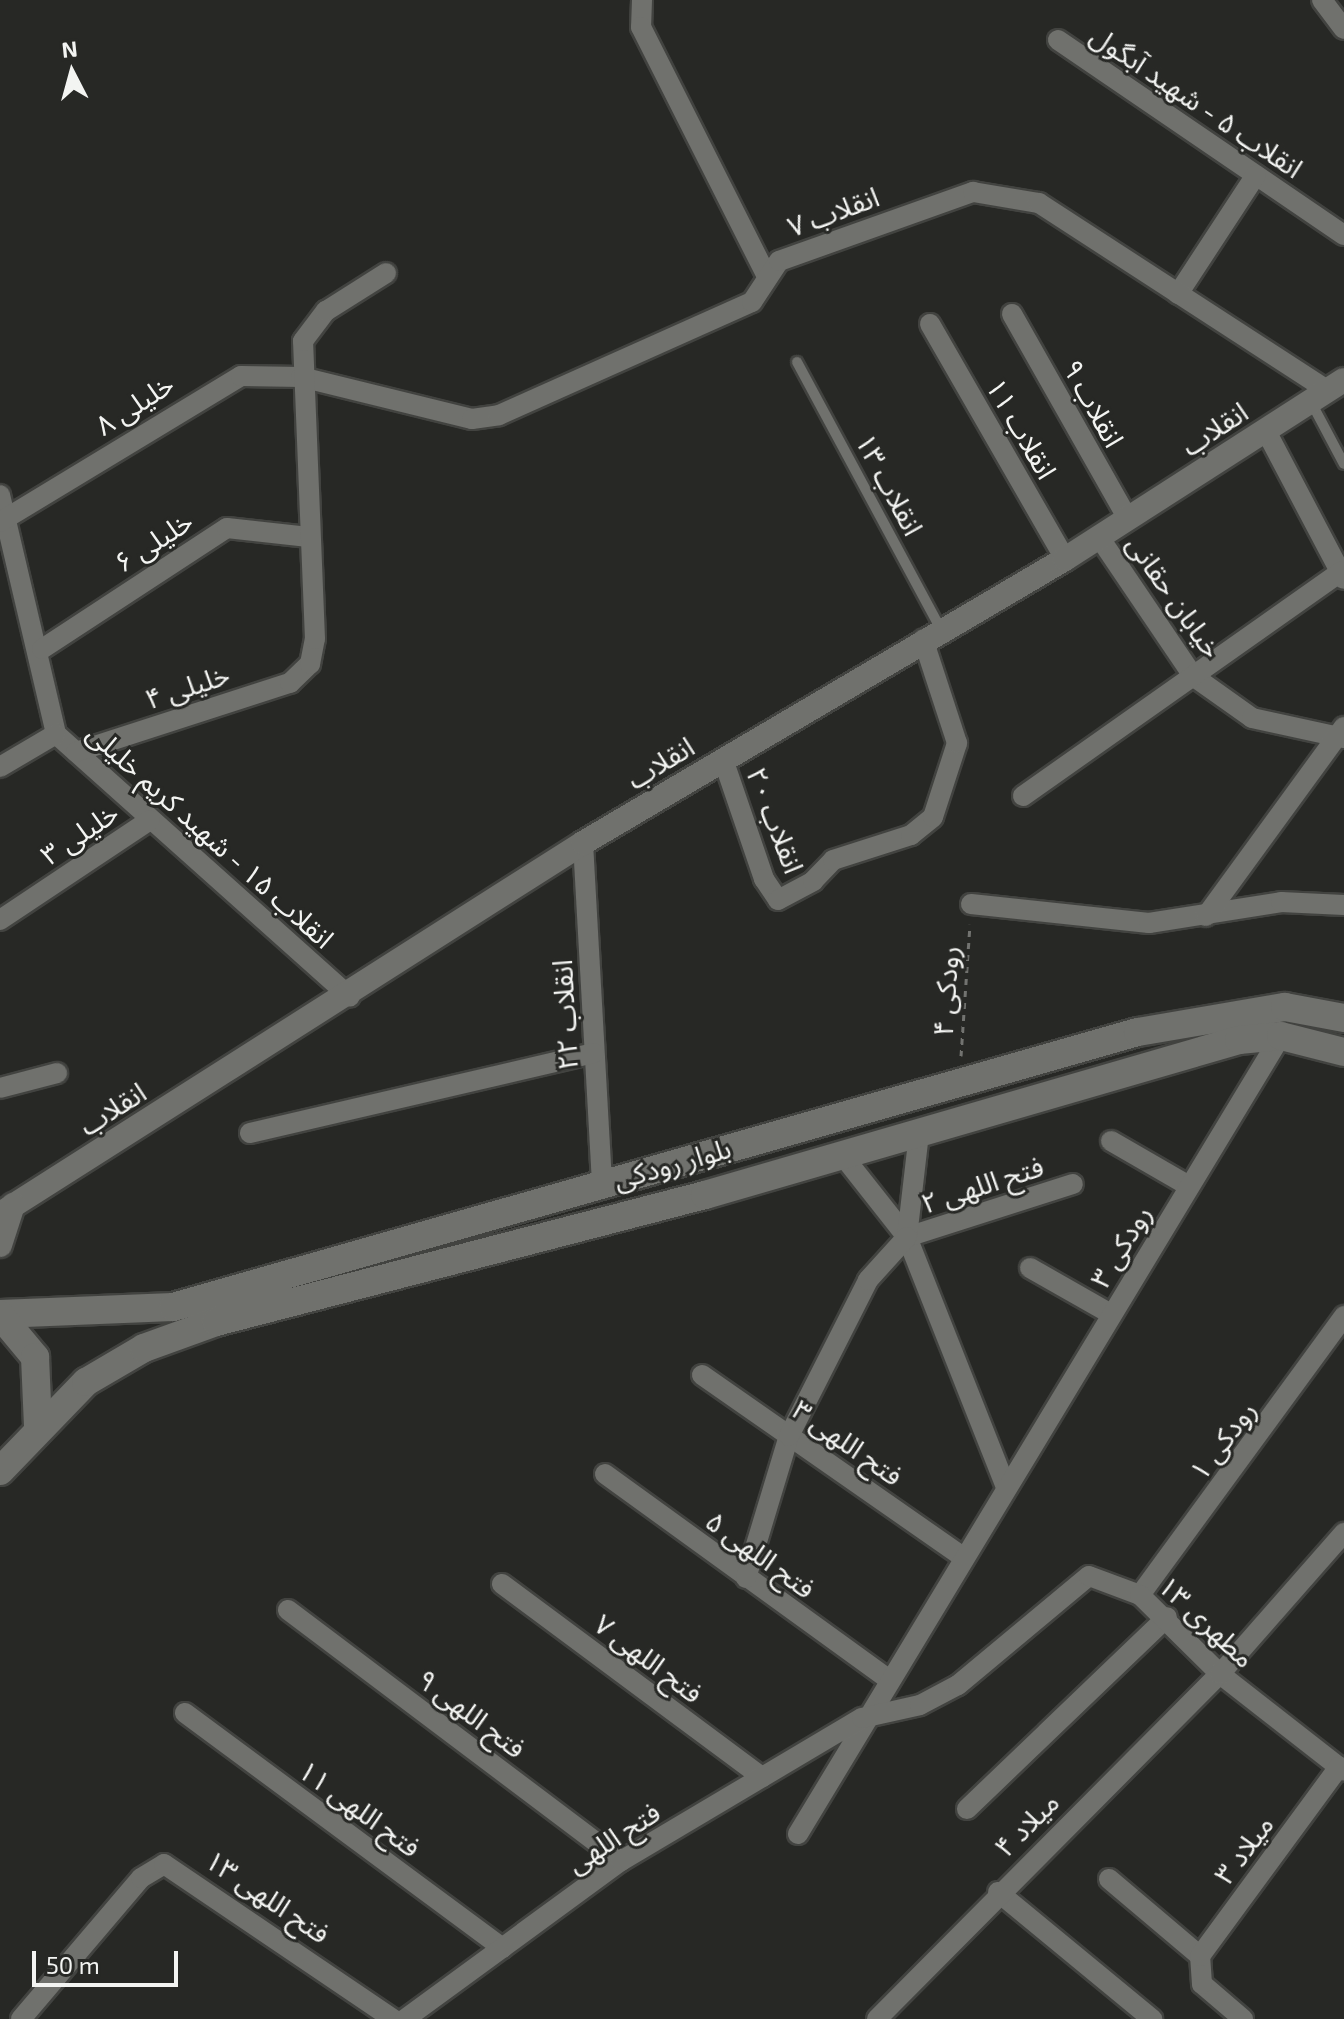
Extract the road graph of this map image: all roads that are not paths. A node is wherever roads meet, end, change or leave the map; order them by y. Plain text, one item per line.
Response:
1 (642, 0) edge
2 (1322, 0) edge
3 (1344, 29) edge
4 (1058, 40) dead end
5 (1256, 175) junction
6 (1344, 235) edge
7 (386, 273) dead end
8 (766, 274) junction
9 (1178, 294) junction
10 (1012, 314) dead end
11 (930, 324) dead end
12 (797, 362) dead end
13 (301, 377) junction
14 (1328, 391) edge
15 (1266, 431) junction
16 (1344, 464) edge
17 (0, 495) edge
18 (1128, 519) junction
19 (5, 520) edge
20 (309, 537) junction
21 (1099, 537) junction
22 (1065, 559) junction
23 (1342, 576) edge
24 (932, 634) junction
25 (42, 649) junction
26 (1193, 676) junction
27 (56, 734) junction
28 (1342, 734) edge
29 (76, 752) junction
30 (723, 759) junction
31 (0, 767) edge
32 (1023, 796) dead end
33 (150, 820) junction
34 (583, 843) junction
35 (971, 904) road end
36 (1344, 905) edge
37 (1206, 916) junction
38 (0, 920) edge
39 (350, 997) junction
40 (1344, 1018) edge
41 (1281, 1036) junction
42 (1344, 1052) edge
43 (594, 1053) junction
44 (57, 1073) dead end
45 (0, 1088) edge
46 (250, 1133) dead end
47 (919, 1134) junction
48 (1111, 1141) dead end
49 (843, 1156) junction
50 (602, 1184) junction
51 (1073, 1184) dead end
52 (1189, 1186) junction
53 (7, 1210) edge
54 (907, 1237) junction
55 (0, 1245) edge
56 (1030, 1268) dead end
57 (121, 1314) junction
58 (1111, 1314) junction
59 (0, 1315) edge
60 (1344, 1316) edge
61 (144, 1348) junction
62 (702, 1375) dead end
63 (38, 1425) junction
64 (789, 1436) junction
65 (0, 1471) edge
66 (605, 1474) dead end
67 (1005, 1485) junction
68 (1340, 1545) edge
69 (961, 1556) junction
70 (746, 1578) junction
71 (502, 1584) dead end
72 (1140, 1595) junction
73 (288, 1610) dead end
74 (1167, 1617) junction
75 (1220, 1674) junction
76 (887, 1678) junction
77 (185, 1713) dead end
78 (862, 1718) junction
79 (1342, 1769) edge
80 (762, 1777) junction
81 (967, 1809) dead end
82 (798, 1834) dead end
83 (621, 1861) junction
84 (1109, 1879) dead end
85 (998, 1892) junction
86 (503, 1948) junction
87 (1199, 1961) junction
88 (1211, 1993) junction
89 (21, 2019) edge
90 (393, 2019) edge
91 (405, 2019) edge
92 (877, 2019) edge
93 (1152, 2019) edge
94 (1213, 2019) edge
95 (1243, 2019) edge

1 - 8 street
2 - 3 street
4 - 5 street, انقلاب ۵ - شهید آبگول
5 - 6 street, انقلاب ۵ - شهید آبگول
5 - 9 street
7 - 13 street
8 - 9 street, انقلاب ۷
8 - 13 street, انقلاب ۷
9 - 14 street, انقلاب ۷
10 - 18 street, انقلاب ۹
11 - 22 street, انقلاب ۱۱
12 - 24 lane, انقلاب ۱۳
13 - 19 street, خلیلی ۸
13 - 20 street
14 - 15 street, انقلاب
14 - 16 lane
15 - 18 street, انقلاب
15 - 23 street
17 - 19 street, انقلاب ۱۵ - شهید کریم خلیلی
18 - 21 street, انقلاب
19 - 25 street, انقلاب ۱۵ - شهید کریم خلیلی
20 - 25 street, خلیلی ۶
20 - 29 street, خلیلی ۴
21 - 22 street, انقلاب
21 - 26 street, خیابان حقانی
22 - 24 street, انقلاب
23 - 26 street
24 - 30 street, انقلاب
24 - 30 street, انقلاب ۲۰
25 - 27 street, انقلاب ۱۵ - شهید کریم خلیلی
26 - 28 street, خیابان حقانی
26 - 32 street
27 - 29 street, انقلاب ۱۵ - شهید کریم خلیلی
27 - 31 street
28 - 37 street
29 - 33 street, انقلاب ۱۵ - شهید کریم خلیلی
30 - 34 street, انقلاب
33 - 38 street, خلیلی ۳
33 - 39 street, انقلاب ۱۵ - شهید کریم خلیلی
34 - 39 street, انقلاب
34 - 43 street, انقلاب ۲۲
35 - 37 street
36 - 37 street
39 - 53 street, انقلاب
40 - 50 main road, بلوار رودکی
41 - 42 main road, بلوار رودکی
41 - 47 main road, بلوار رودکی
41 - 52 street, رودکی ۳
43 - 46 street
43 - 50 street, انقلاب ۲۲
44 - 45 street
47 - 49 main road, بلوار رودکی
47 - 54 street
48 - 52 street
49 - 54 street
49 - 61 main road, بلوار رودکی
50 - 57 main road, بلوار رودکی
51 - 54 street, فتح اللهی ۲
52 - 58 street, رودکی ۳
53 - 55 street, انقلاب
54 - 64 street
54 - 67 street
56 - 58 street
57 - 59 main road, بلوار رودکی
57 - 61 main road
58 - 67 street, رودکی ۳
59 - 63 main road
60 - 72 street, رودکی ۱
61 - 63 main road, بلوار رودکی
62 - 64 street, فتح اللهی ۳
63 - 65 main road, بلوار رودکی
64 - 69 street, فتح اللهی ۳
64 - 70 street
66 - 70 street, فتح اللهی ۵
67 - 69 street, فتح اللهی
68 - 75 street, میلاد ۴
69 - 76 street, فتح اللهی
70 - 76 street, فتح اللهی ۵
71 - 80 street, فتح اللهی ۷
72 - 74 street, مطهری ۱۳
72 - 78 street, مطهری ۱۳
73 - 83 street, فتح اللهی ۹
74 - 75 street, مطهری ۱۳
74 - 81 street
75 - 79 street, مطهری ۱۳
75 - 85 street, میلاد ۴
76 - 78 street, فتح اللهی
77 - 86 street, فتح اللهی ۱۱
78 - 80 street, فتح اللهی
78 - 82 street, فتح اللهی
79 - 87 street, میلاد ۳
80 - 83 street, فتح اللهی
83 - 86 street, فتح اللهی
84 - 87 street
85 - 92 street, میلاد ۴
85 - 93 street
86 - 91 street, فتح اللهی
87 - 88 street
88 - 94 street
88 - 95 street
89 - 90 street, فتح اللهی ۱۳

